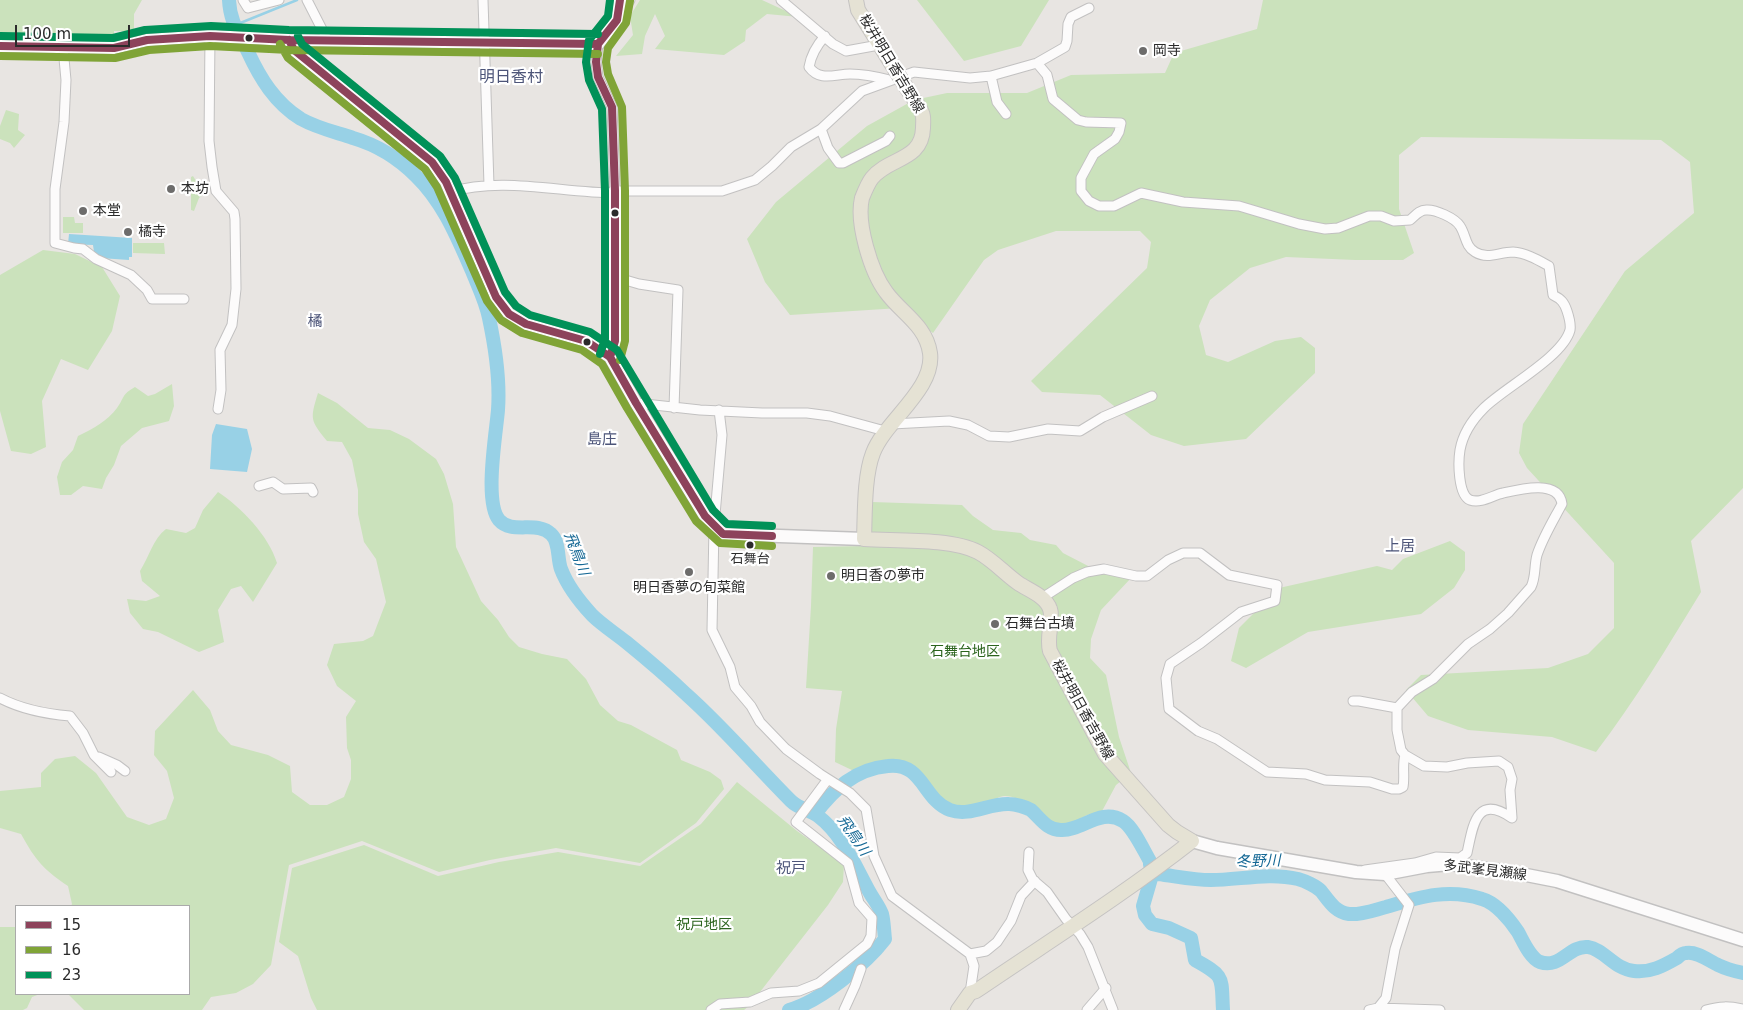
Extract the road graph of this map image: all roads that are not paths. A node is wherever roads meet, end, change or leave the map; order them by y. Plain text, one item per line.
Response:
1 (243, 0) edge
2 (279, 0) edge
3 (307, 0) edge
4 (483, 0) edge
5 (620, 0) edge
6 (630, 0) edge
7 (781, 0) edge
8 (856, 0) edge
9 (1089, 8) dead end
10 (617, 20) junction
11 (210, 36) junction
12 (825, 36) junction
13 (289, 40) junction
14 (328, 41) junction
15 (484, 43) junction
16 (598, 44) junction
17 (879, 45) junction
18 (0, 46) edge
19 (63, 48) junction
20 (1037, 63) junction
21 (893, 76) junction
22 (991, 76) junction
23 (1006, 114) dead end
24 (821, 129) junction
25 (890, 136) dead end
26 (488, 185) junction
27 (450, 192) junction
28 (615, 192) junction
29 (615, 277) junction
30 (184, 299) dead end
31 (610, 357) junction
32 (1152, 396) dead end
33 (636, 403) junction
34 (674, 408) junction
35 (218, 409) dead end
36 (719, 410) junction
37 (888, 428) junction
38 (258, 486) dead end
39 (314, 492) dead end
40 (714, 526) junction
41 (864, 539) junction
42 (1042, 598) junction
43 (0, 698) edge
44 (1353, 701) dead end
45 (1397, 708) junction
46 (1405, 755) junction
47 (94, 756) junction
48 (126, 771) dead end
49 (110, 772) dead end
50 (828, 779) junction
51 (1192, 841) junction
52 (1029, 852) dead end
53 (1356, 872) junction
54 (1385, 874) junction
55 (1035, 881) junction
56 (1073, 926) junction
57 (1743, 937) edge
58 (970, 954) junction
59 (861, 969) dead end
60 (1106, 988) junction
61 (970, 993) junction
62 (1374, 1009) edge
63 (1743, 1009) edge
64 (711, 1010) edge
65 (844, 1010) edge
66 (958, 1010) edge
67 (1086, 1010) edge
68 (1113, 1010) edge
69 (1440, 1010) edge
70 (1706, 1010) edge

1 - 2 street
3 - 14 street
4 - 15 street
5 - 10 main road
6 - 10 street
7 - 12 street
8 - 17 main road, 桜井明日香吉野線
9 - 20 street
10 - 16 main road
11 - 13 main road
11 - 19 main road
11 - 35 street
12 - 17 street
12 - 21 street
13 - 14 main road
13 - 27 main road
14 - 15 main road
15 - 16 main road
15 - 26 street
16 - 28 street
17 - 21 main road, 桜井明日香吉野線
18 - 19 main road
19 - 30 street
20 - 22 street
20 - 45 street
21 - 22 street
21 - 24 street
21 - 37 main road, 桜井明日香吉野線, bridge
22 - 23 street
24 - 25 street
24 - 28 street
26 - 27 street
26 - 28 street
27 - 31 main road
28 - 29 main road
29 - 31 main road
29 - 34 street
31 - 33 main road
32 - 37 street
33 - 34 street
33 - 40 main road
34 - 36 street
36 - 37 street
36 - 40 street
37 - 41 main road, 桜井明日香吉野線
38 - 39 street
40 - 41 main road
40 - 50 street
41 - 42 main road
42 - 46 street
42 - 51 main road, 桜井明日香吉野線
43 - 47 street
44 - 45 street
45 - 46 street
46 - 53 street
47 - 48 street
47 - 49 street
50 - 58 street
50 - 64 street
51 - 53 main road, 多武峯見瀬線
51 - 56 main road
52 - 55 street
53 - 54 main road, 多武峯見瀬線
54 - 57 main road, 多武峯見瀬線
54 - 62 street
55 - 56 street
55 - 58 street
56 - 60 street
56 - 61 main road
58 - 61 street
59 - 65 street
60 - 67 street
60 - 68 street
61 - 66 main road
62 - 69 street
63 - 70 street

